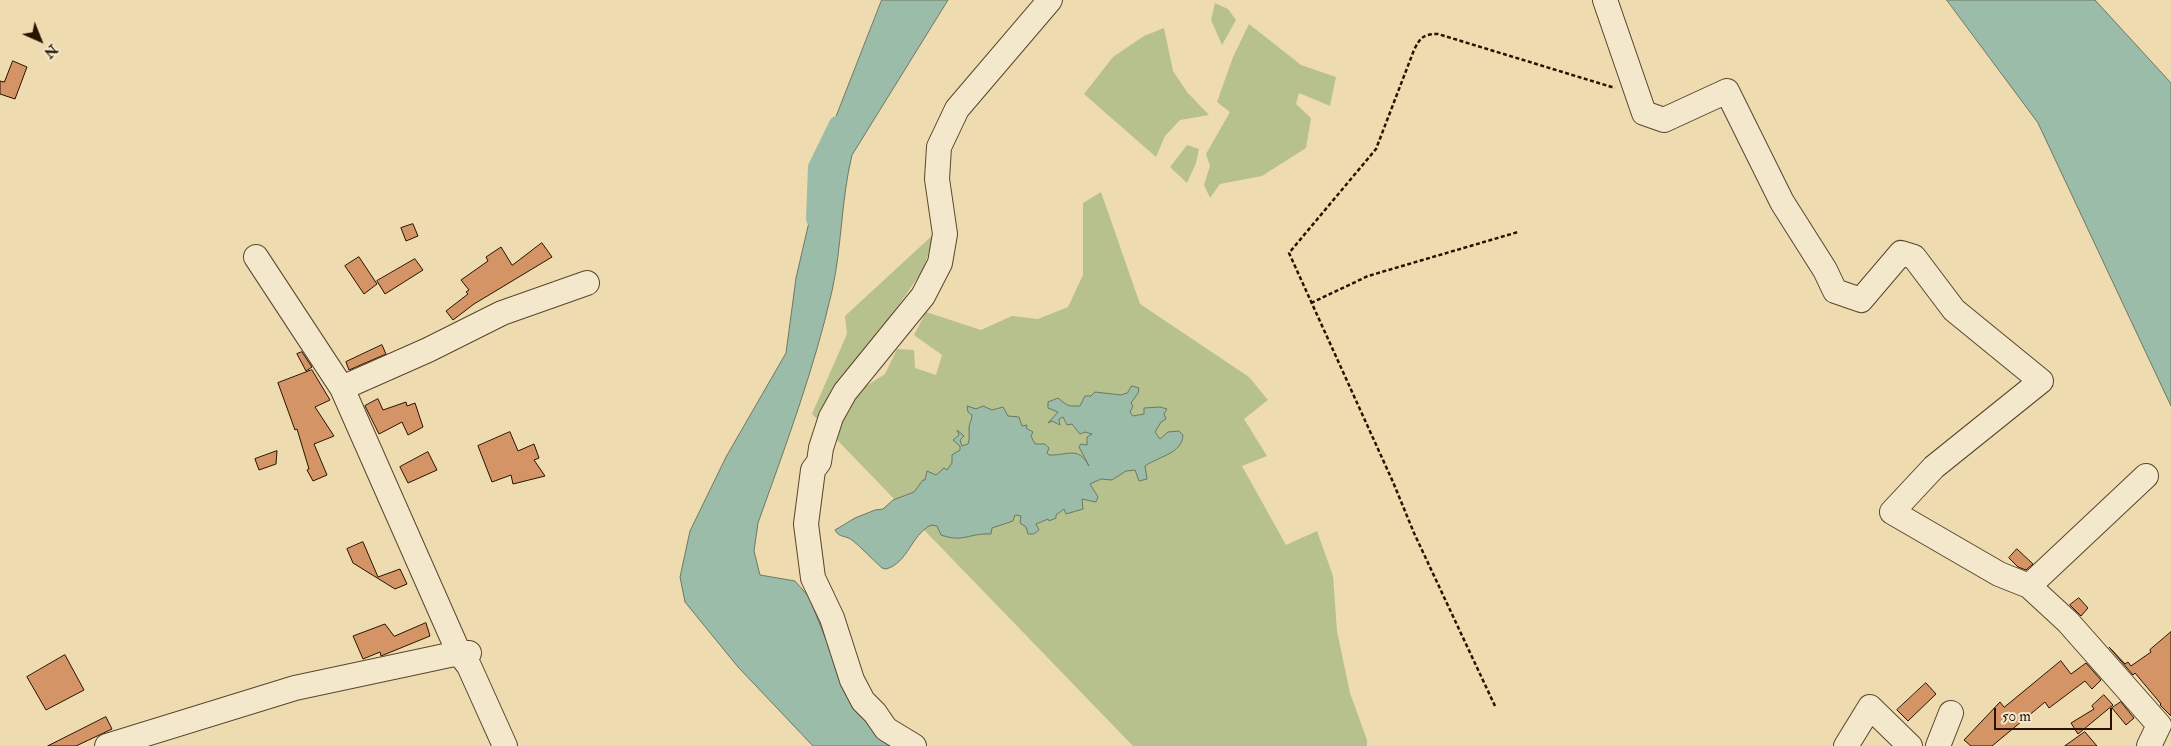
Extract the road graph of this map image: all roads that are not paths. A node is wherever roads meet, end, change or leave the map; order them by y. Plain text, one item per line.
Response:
1 (1050, 0) edge
2 (1605, 0) edge
3 (256, 257) dead end
4 (587, 283) dead end
5 (342, 388) junction
6 (2146, 476) dead end
7 (2029, 586) junction
8 (464, 653) junction
9 (1951, 713) dead end
10 (107, 746) edge
11 (505, 746) edge
12 (914, 746) edge
13 (1846, 746) edge
14 (1910, 746) edge
15 (1938, 746) edge
16 (2149, 746) edge

1 - 12 street
2 - 7 street
3 - 5 street
4 - 5 street
5 - 8 street
6 - 7 street
7 - 16 street
8 - 10 street
8 - 11 street
9 - 15 street
13 - 14 street

